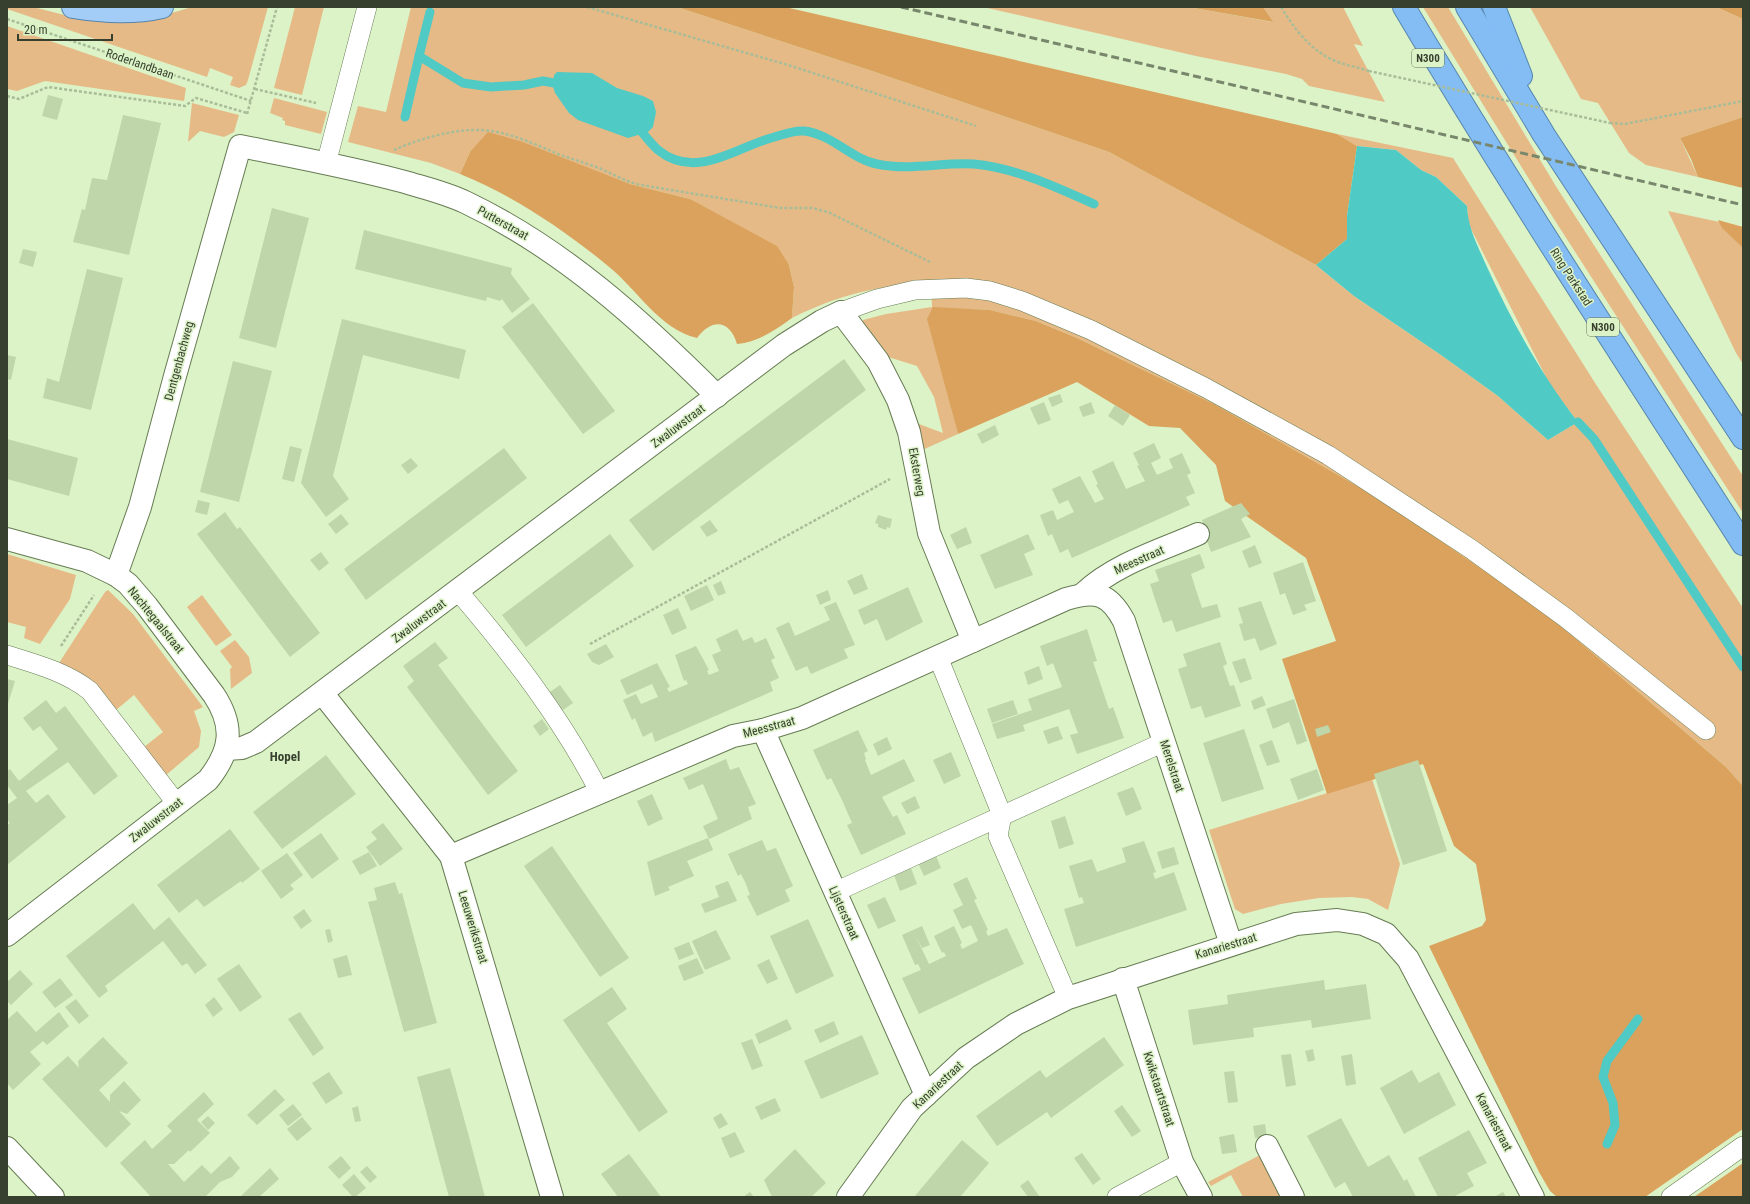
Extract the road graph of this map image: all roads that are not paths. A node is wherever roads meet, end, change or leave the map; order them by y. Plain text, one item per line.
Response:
1 (73, 7) edge
2 (162, 7) edge
3 (367, 7) edge
4 (1392, 7) edge
5 (1404, 7) edge
6 (1468, 7) edge
7 (1494, 7) edge
8 (1464, 109) junction
9 (1544, 135) junction
10 (240, 146) joint
11 (326, 164) junction
12 (841, 312) junction
13 (717, 396) junction
14 (1743, 438) edge
15 (1198, 534) dead end
16 (7, 539) edge
17 (1743, 544) edge
18 (116, 575) junction
19 (458, 591) junction
20 (1092, 594) junction
21 (973, 641) junction
22 (7, 655) edge
23 (938, 657) junction
24 (323, 694) junction
25 (763, 730) junction
26 (1706, 730) dead end
27 (1164, 742) junction
28 (226, 749) junction
29 (600, 793) junction
30 (177, 804) junction
31 (1002, 815) junction
32 (451, 856) junction
33 (835, 892) junction
34 (7, 935) edge
35 (1231, 944) junction
36 (1124, 979) junction
37 (1068, 998) junction
38 (926, 1094) junction
39 (1267, 1146) dead end
40 (1743, 1146) edge
41 (7, 1148) edge
42 (1182, 1162) junction
43 (53, 1197) edge
44 (552, 1197) edge
45 (848, 1197) edge
46 (1117, 1197) edge
47 (1201, 1197) edge
48 (1293, 1197) edge
49 (1533, 1197) edge
50 (1671, 1197) edge

1 - 2 main road
3 - 11 lane
4 - 8 highway, N300
5 - 8 highway, Ring Parkstad / N300
6 - 9 highway
7 - 9 highway
8 - 17 highway, Ring Parkstad / N300
9 - 14 highway
10 - 11 street, Putterstraat
10 - 18 street, Dentgenbachweg
11 - 13 street, Putterstraat
12 - 13 street, Zwaluwstraat
12 - 21 street, Eksterweg
12 - 26 lane
13 - 19 street, Zwaluwstraat
15 - 20 street, Meesstraat
16 - 18 street, Nachtegaalstraat
18 - 28 street, Nachtegaalstraat
19 - 24 street, Zwaluwstraat
19 - 29 lane
20 - 21 street, Meesstraat
20 - 27 street, Merelstraat
21 - 23 street, Meesstraat
22 - 30 lane
23 - 25 street, Meesstraat
23 - 31 lane
24 - 28 street, Zwaluwstraat
24 - 32 street, Leeuwerikstraat
25 - 29 street, Meesstraat
25 - 33 street, Lijsterstraat
27 - 31 lane
27 - 35 street, Merelstraat
28 - 30 street, Zwaluwstraat
29 - 32 street, Meesstraat
30 - 34 street, Zwaluwstraat
31 - 33 lane
31 - 37 lane
32 - 44 street, Leeuwerikstraat
33 - 38 street, Lijsterstraat
35 - 36 street, Kanariestraat
35 - 49 street, Kanariestraat
36 - 37 street, Kanariestraat
36 - 42 street, Kwikstaartstraat
37 - 38 street, Kanariestraat
38 - 45 street, Kanariestraat
39 - 48 street
40 - 50 lane
41 - 43 street
42 - 46 lane
42 - 47 street, Kwikstaartstraat

